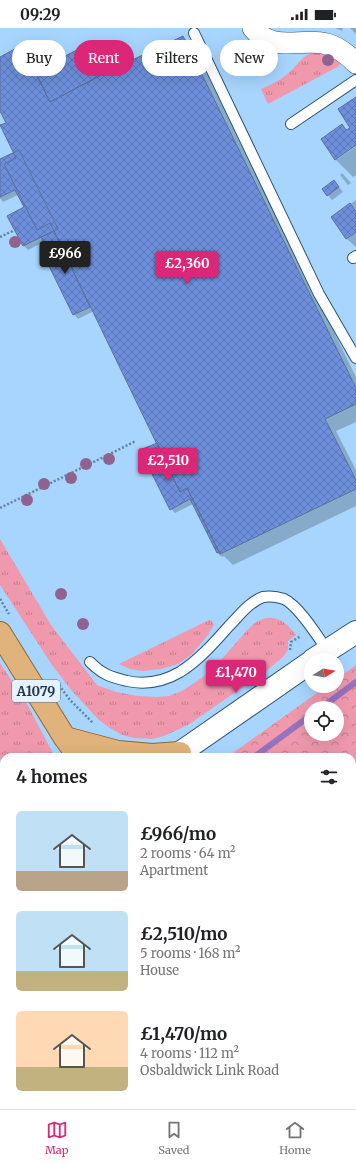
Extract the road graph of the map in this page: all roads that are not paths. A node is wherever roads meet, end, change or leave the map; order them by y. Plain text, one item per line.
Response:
1 (253, 28) edge
2 (194, 33) dead end
3 (356, 63) edge
4 (356, 80) edge
5 (291, 124) dead end
6 (356, 358) edge
7 (5, 624) edge
8 (356, 632) edge
9 (316, 653) edge
10 (323, 653) edge
11 (90, 662) dead end
12 (304, 666) edge
13 (67, 747) edge
14 (129, 753) edge
15 (181, 753) edge

1 - 3 street
2 - 6 lane
4 - 5 lane
7 - 13 main road, A1079
8 - 10 street
9 - 11 lane
12 - 15 street
13 - 14 main road

